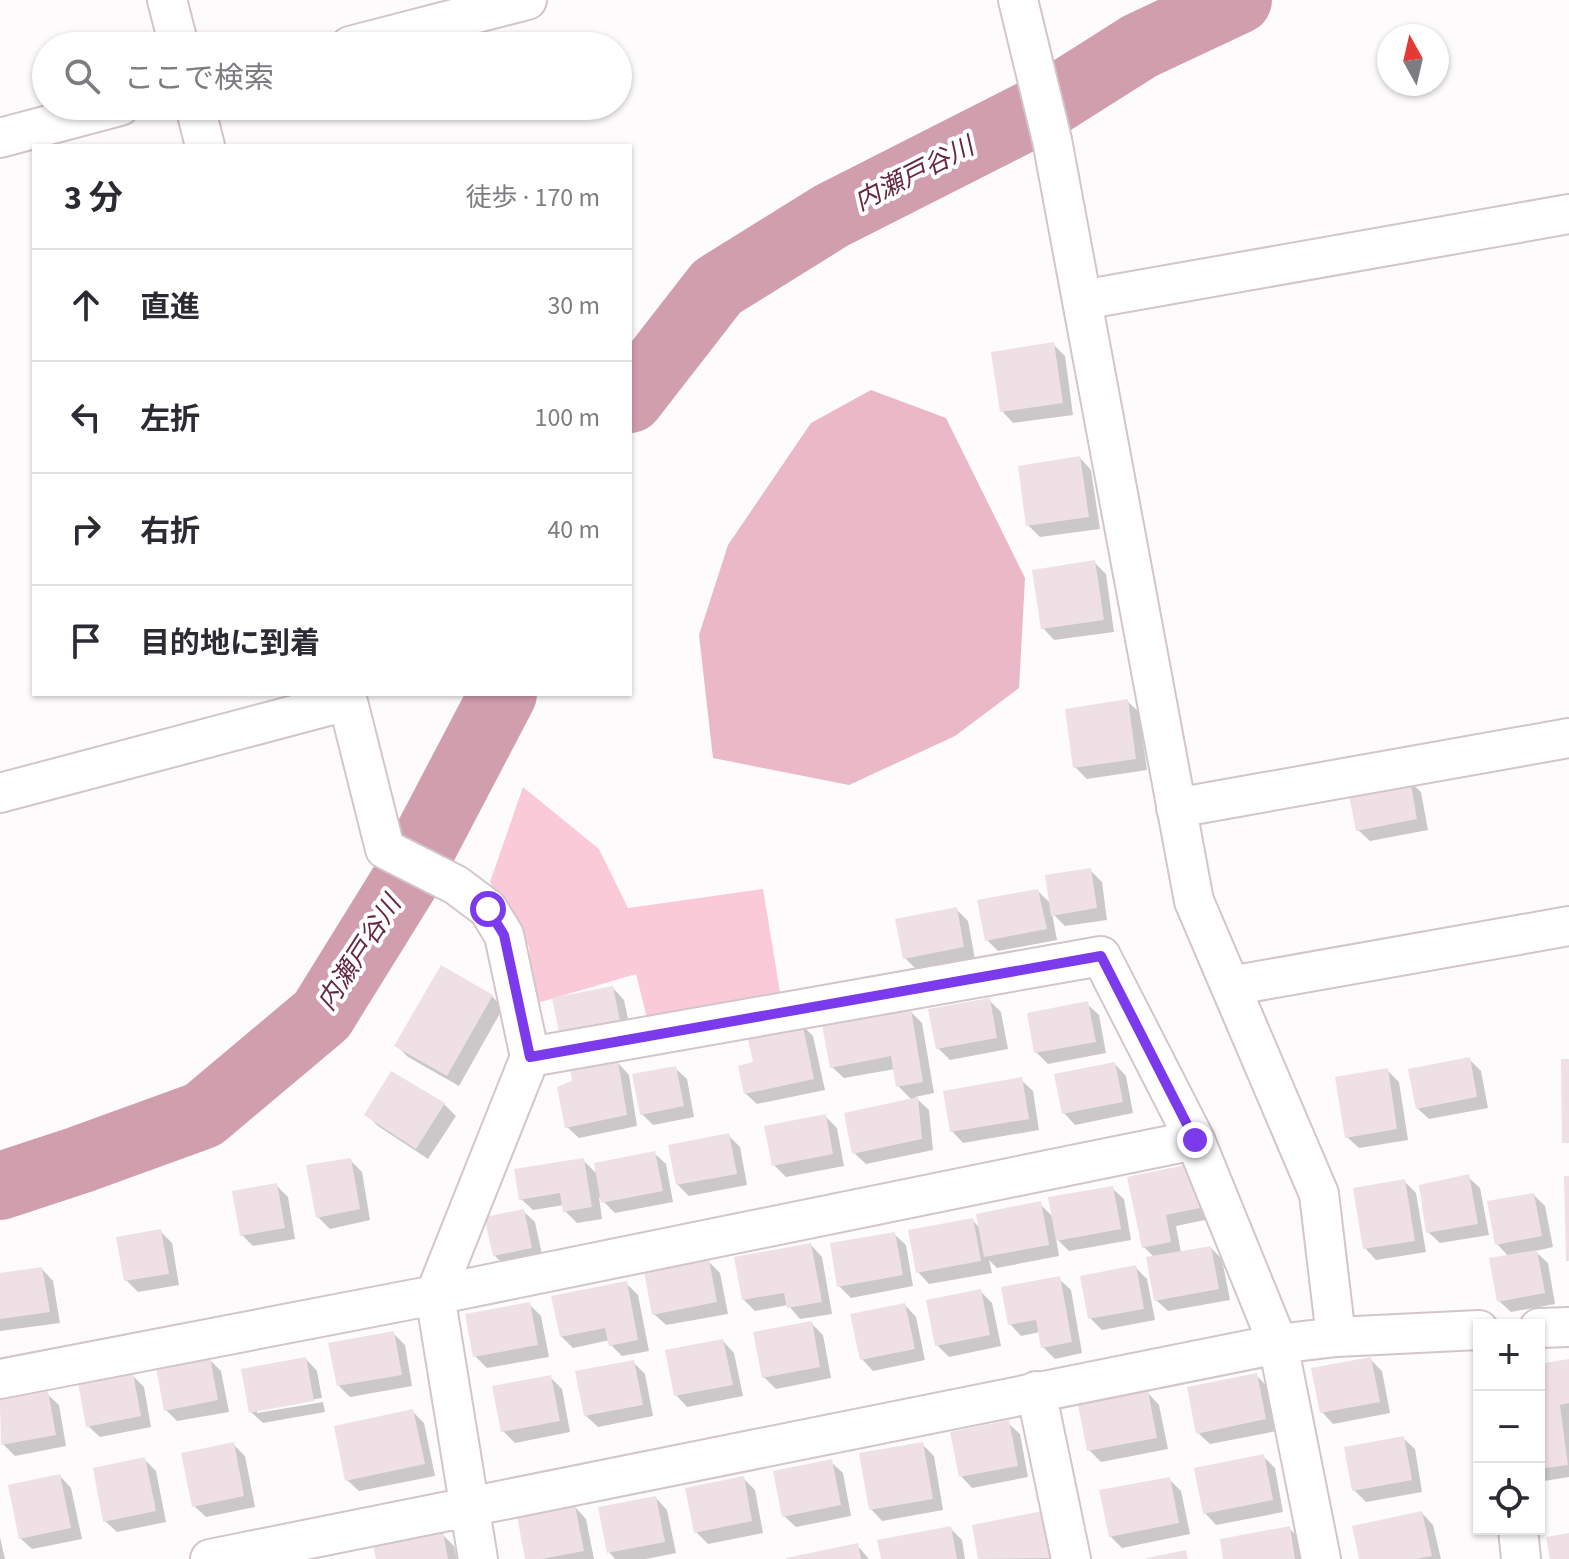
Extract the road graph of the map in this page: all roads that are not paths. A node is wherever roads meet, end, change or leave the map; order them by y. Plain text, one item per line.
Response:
1 (167, 0) edge
2 (527, 0) edge
3 (1018, 0) edge
4 (175, 32) edge
5 (404, 32) edge
6 (68, 120) edge
7 (198, 120) edge
8 (0, 138) edge
9 (204, 144) edge
10 (1569, 214) edge
11 (1082, 300) junction
12 (346, 697) edge
13 (1569, 738) edge
14 (0, 793) edge
15 (1176, 808) junction
16 (1569, 926) edge
17 (1230, 986) junction
18 (530, 1057) junction
19 (1195, 1140) junction
20 (435, 1295) junction
21 (1569, 1327) edge
22 (1545, 1328) edge
23 (1473, 1330) edge
24 (1336, 1337) junction
25 (1278, 1344) junction
26 (0, 1379) edge
27 (1036, 1391) junction
28 (469, 1508) junction
29 (1519, 1535) edge
30 (210, 1559) edge
31 (478, 1559) edge
32 (1071, 1559) edge
33 (1321, 1559) edge
34 (1521, 1559) edge

1 - 4 street
2 - 5 street
3 - 11 street
6 - 8 street
7 - 9 street
10 - 11 street
11 - 15 street
12 - 14 street
12 - 18 street
13 - 15 street
15 - 17 street
16 - 17 street
17 - 24 street
18 - 19 street
18 - 20 street
19 - 20 street
19 - 25 street
20 - 26 street
20 - 28 street
21 - 22 street
23 - 24 street
24 - 25 street
25 - 27 street
25 - 33 street
27 - 28 street
27 - 32 street
28 - 30 street
28 - 31 street
29 - 34 street

